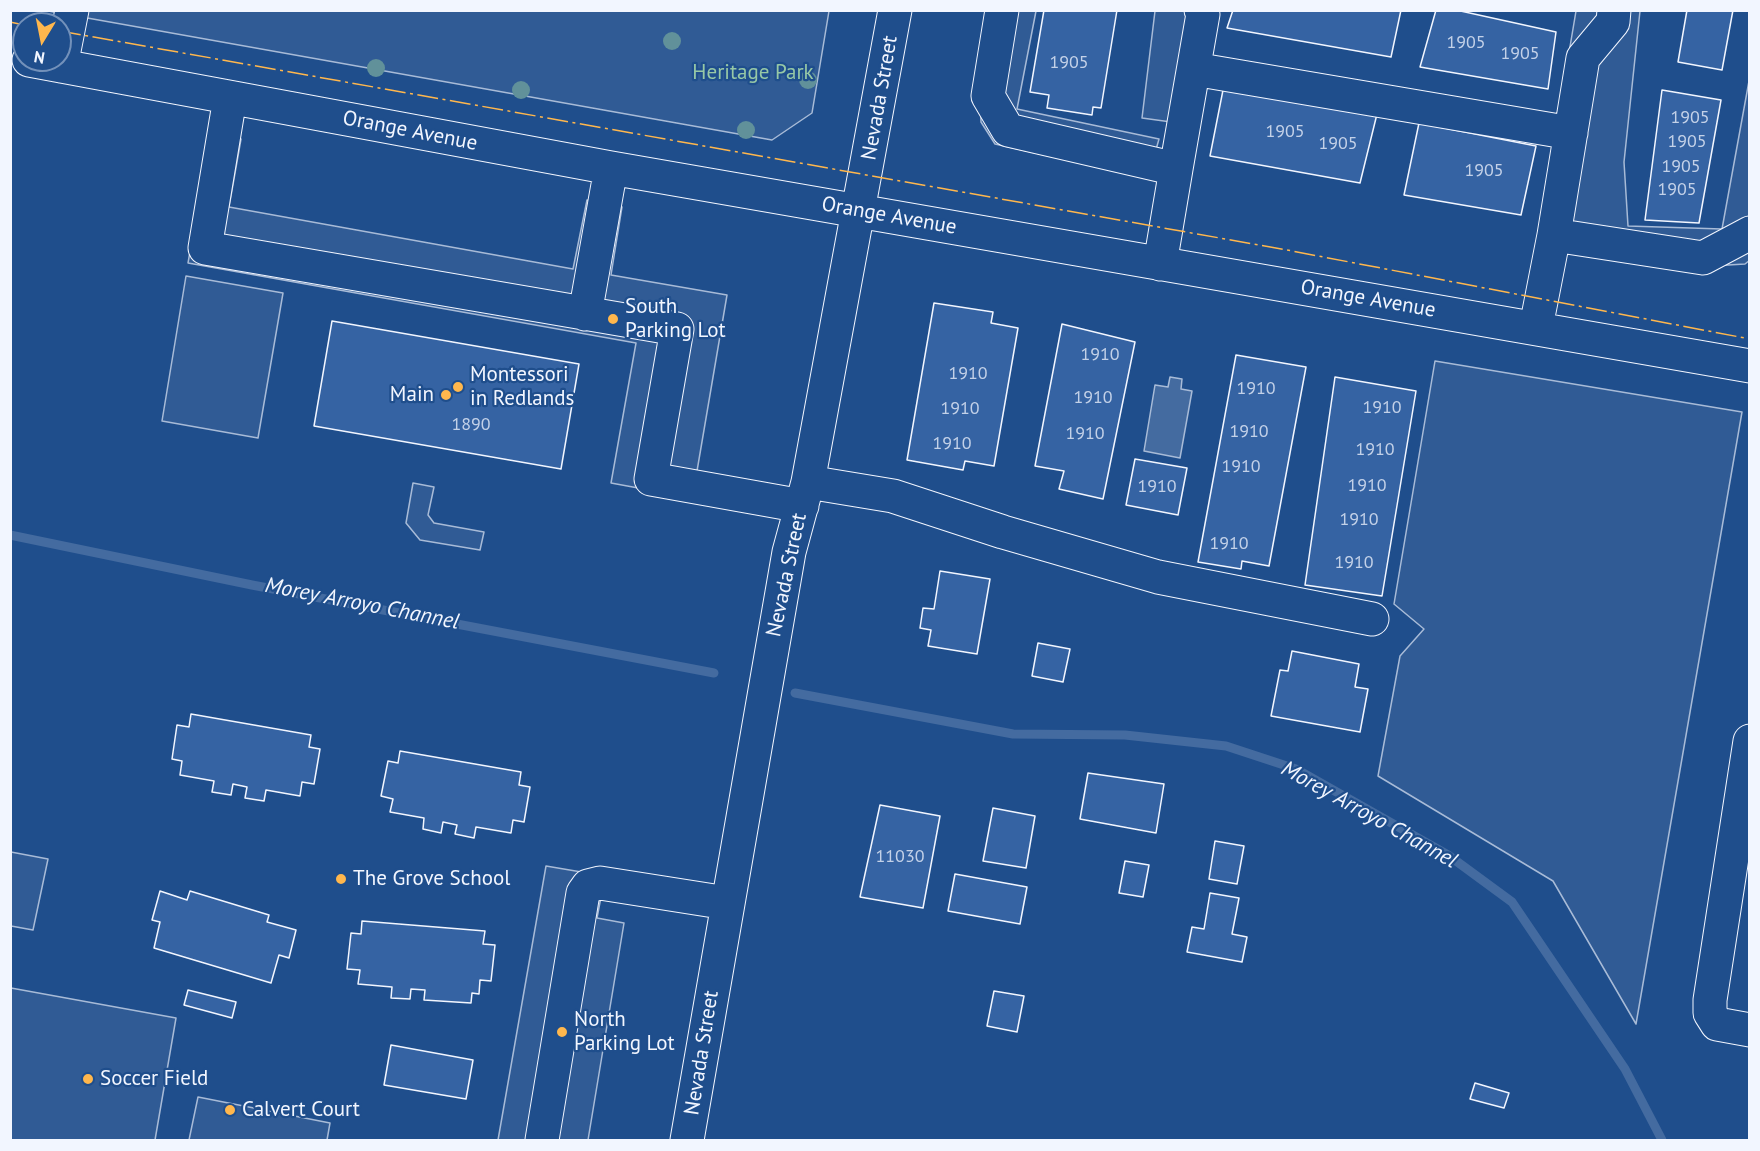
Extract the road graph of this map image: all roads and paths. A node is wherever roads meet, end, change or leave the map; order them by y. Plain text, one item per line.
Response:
1 (895, 10) edge
2 (1002, 10) edge
3 (1201, 10) edge
4 (1614, 10) edge
5 (72, 68) edge
6 (1194, 69) junction
7 (231, 98) junction
8 (1570, 133) junction
9 (611, 168) junction
10 (1176, 169) junction
11 (860, 211) junction
12 (1749, 233) edge
13 (1554, 235) junction
14 (1160, 264) junction
15 (585, 314) junction
16 (1536, 327) junction
17 (1749, 366) edge
18 (805, 494) junction
19 (1372, 619) dead end
20 (1749, 741) edge
21 (1743, 829) edge
22 (727, 903) junction
23 (1736, 922) edge
24 (1749, 1029) edge
25 (542, 1140) edge
26 (687, 1140) edge

1 - 11 street, Nevada Street
2 - 10 street
3 - 6 street
4 - 8 street
5 - 7 street, Orange Avenue
6 - 8 street
6 - 10 street
7 - 9 street, Orange Avenue
7 - 15 street
8 - 13 street
9 - 11 street, Orange Avenue
9 - 15 street
10 - 14 street
11 - 14 street, Orange Avenue
11 - 18 street, Nevada Street
12 - 13 street
13 - 16 street
14 - 16 street, Orange Avenue
15 - 18 street
16 - 17 street, Orange Avenue
18 - 19 street
18 - 22 street, Nevada Street
20 - 21 street
21 - 23 street
22 - 25 street
22 - 26 street, Nevada Street
23 - 24 street

